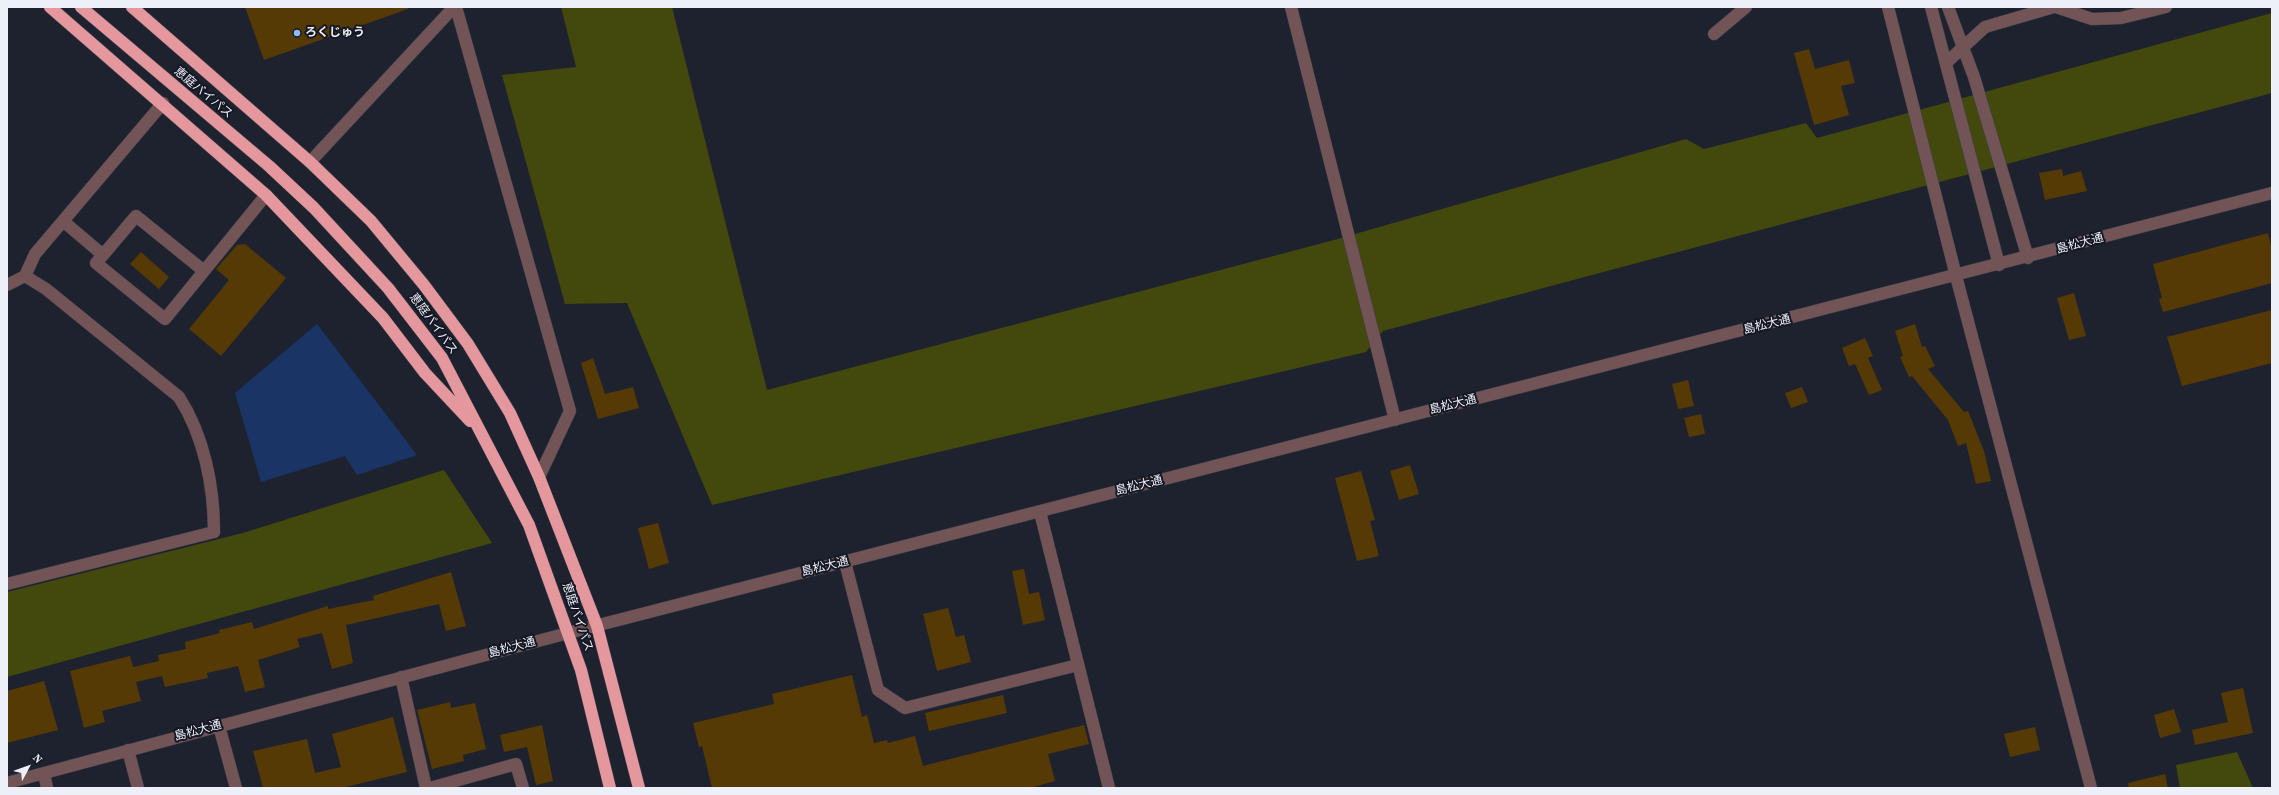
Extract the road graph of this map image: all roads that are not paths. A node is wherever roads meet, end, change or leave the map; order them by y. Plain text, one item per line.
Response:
1 (50, 7) edge
2 (80, 7) edge
3 (132, 7) edge
4 (455, 7) edge
5 (1291, 7) edge
6 (1746, 7) edge
7 (1888, 7) edge
8 (1931, 7) edge
9 (1948, 7) edge
10 (2055, 7) edge
11 (2166, 7) edge
12 (1714, 34) dead end
13 (1963, 47) junction
14 (1946, 63) junction
15 (163, 103) junction
16 (310, 162) junction
17 (2272, 194) edge
18 (266, 195) junction
19 (63, 221) junction
20 (104, 255) junction
21 (2028, 258) junction
22 (1999, 265) junction
23 (204, 271) junction
24 (26, 276) junction
25 (1956, 276) junction
26 (7, 285) edge
27 (1395, 420) junction
28 (480, 432) junction
29 (538, 477) junction
30 (1040, 512) junction
31 (845, 562) junction
32 (7, 584) edge
33 (597, 626) junction
34 (568, 633) junction
35 (1078, 665) junction
36 (401, 677) junction
37 (219, 726) junction
38 (128, 750) junction
39 (44, 773) junction
40 (7, 783) edge
41 (47, 788) edge
42 (138, 788) edge
43 (236, 788) edge
44 (426, 788) edge
45 (430, 788) edge
46 (523, 788) edge
47 (610, 788) edge
48 (639, 788) edge
49 (1109, 788) edge
50 (2091, 788) edge

1 - 15 highway
2 - 28 highway, 恵庭バイパス
3 - 16 highway, 恵庭バイパス
4 - 16 street
4 - 29 street
5 - 27 street
6 - 12 street
7 - 25 street
8 - 14 street
9 - 13 street
10 - 11 street
10 - 13 street
13 - 14 street
13 - 21 street
14 - 22 street
15 - 18 highway
15 - 19 street
16 - 29 highway, 恵庭バイパス
17 - 21 street, 島松大通
18 - 23 street
18 - 28 highway
19 - 20 street
19 - 24 street
20 - 23 street
20 - 23 street
21 - 22 street, 島松大通
22 - 25 street, 島松大通
24 - 26 street
24 - 32 street
25 - 27 street, 島松大通
25 - 50 street
27 - 30 street, 島松大通
28 - 34 highway, 恵庭バイパス
29 - 33 highway, 恵庭バイパス
30 - 31 street, 島松大通
30 - 35 street
31 - 33 street, 島松大通
31 - 35 street
33 - 34 street, 島松大通
33 - 48 highway, 恵庭バイパス
34 - 36 street, 島松大通
34 - 47 highway, 恵庭バイパス
35 - 49 street
36 - 37 street, 島松大通
36 - 44 street
37 - 38 street, 島松大通
37 - 43 street
38 - 39 street, 島松大通
38 - 42 street
39 - 40 street, 島松大通
39 - 41 street
45 - 46 street

